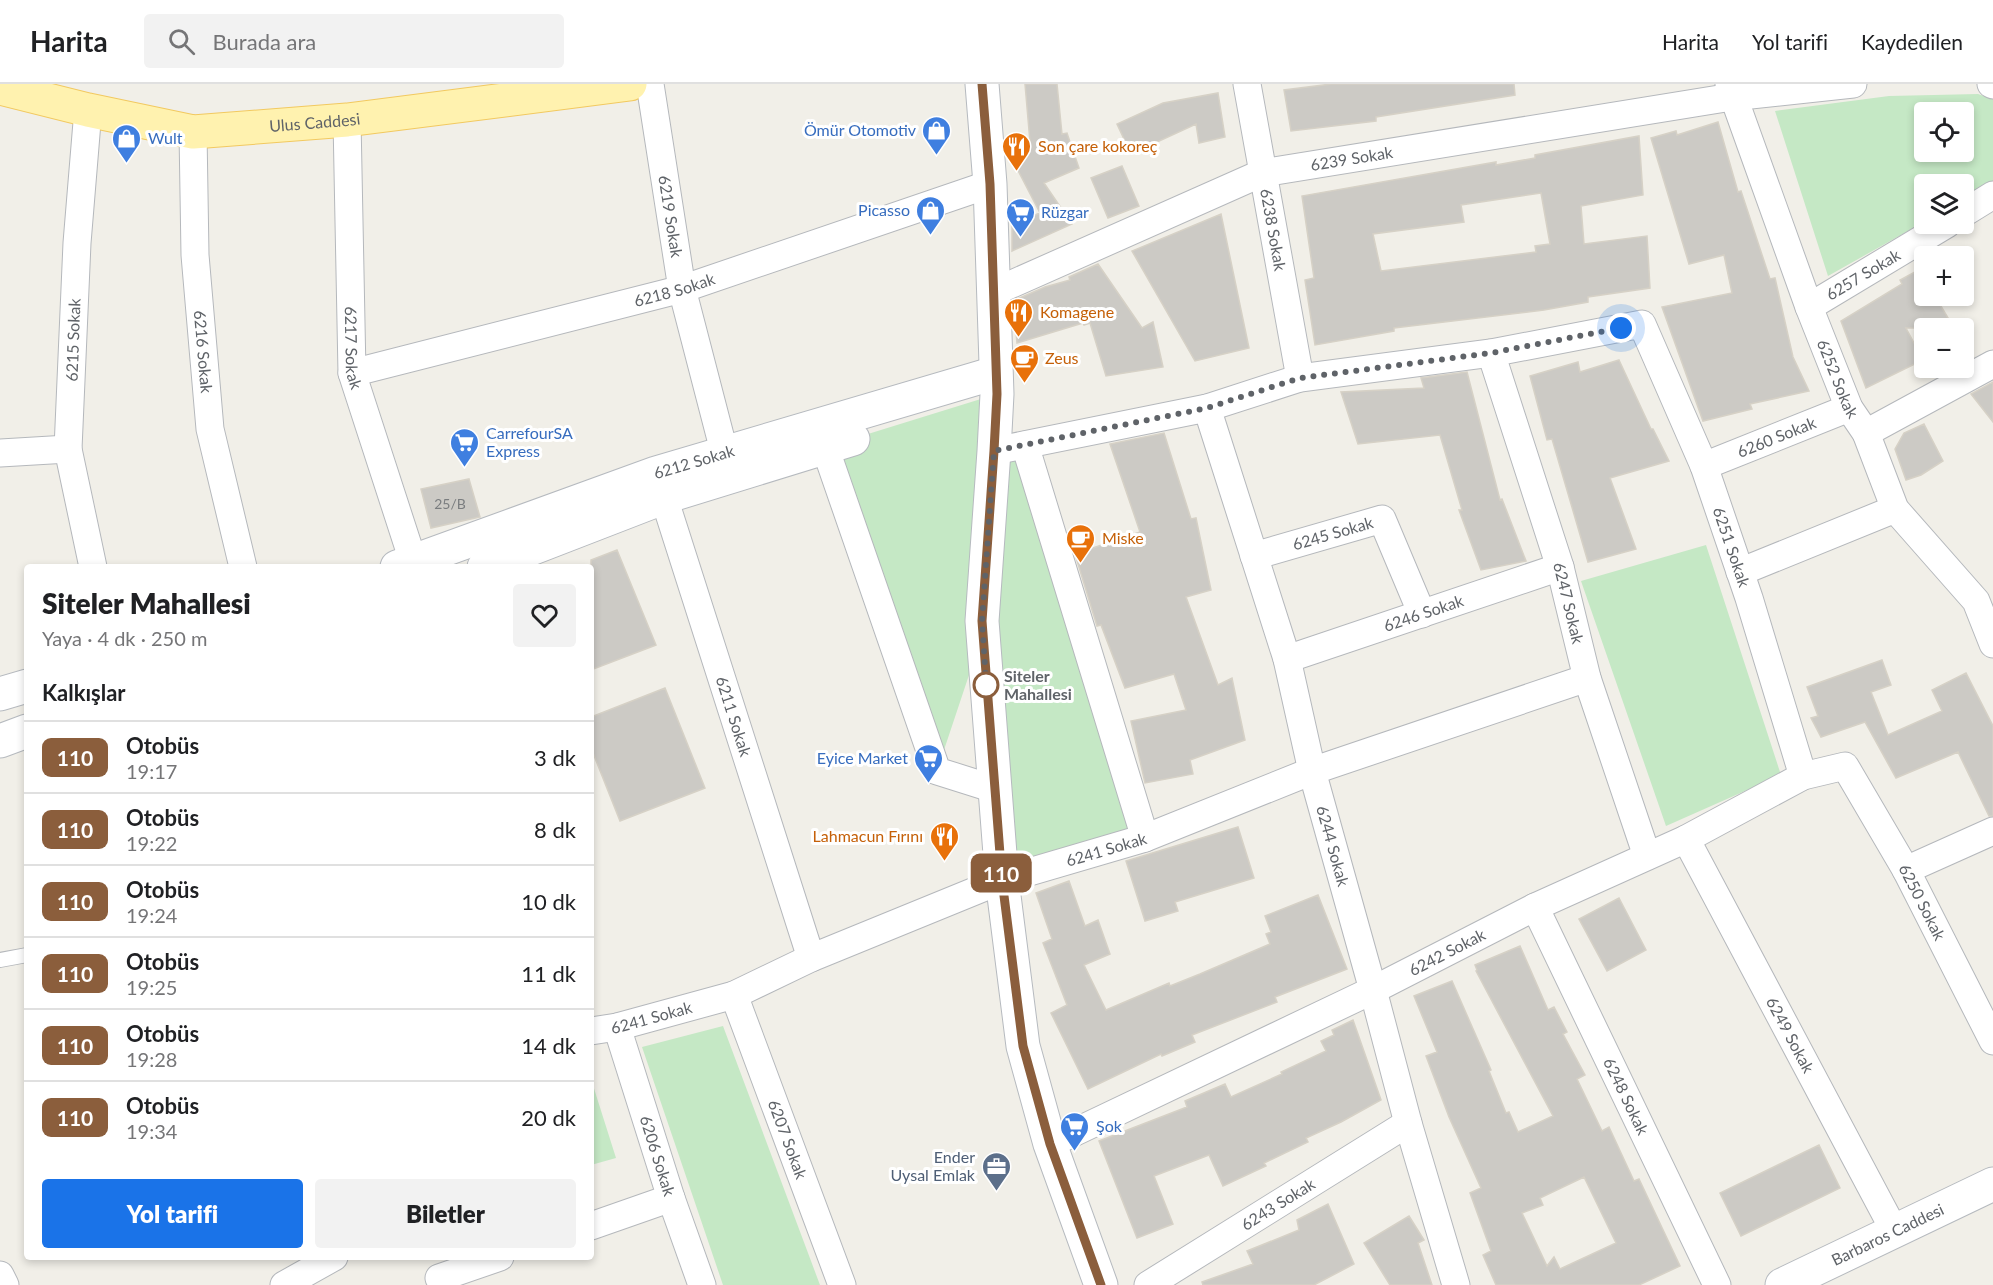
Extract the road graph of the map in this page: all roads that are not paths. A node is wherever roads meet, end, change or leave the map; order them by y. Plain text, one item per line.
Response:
1 (630, 84) edge
2 (650, 84) edge
3 (982, 84) edge
4 (1247, 84) edge
5 (1853, 84) edge
6 (0, 88) edge
7 (1730, 90) edge
8 (88, 110) junction
9 (347, 120) junction
10 (193, 132) junction
11 (1262, 173) junction
12 (990, 184) junction
13 (1993, 195) edge
14 (1974, 207) edge
15 (1930, 234) edge
16 (682, 289) junction
17 (994, 292) junction
18 (1809, 307) junction
19 (1491, 353) junction
20 (1993, 363) edge
21 (352, 374) junction
22 (1300, 378) junction
23 (996, 384) junction
24 (1207, 408) junction
25 (1849, 408) junction
26 (1866, 433) junction
27 (821, 436) junction
28 (1010, 448) junction
29 (68, 449) junction
30 (724, 451) junction
31 (0, 453) edge
32 (1704, 466) junction
33 (660, 485) junction
34 (1895, 509) junction
35 (1254, 556) junction
36 (92, 564) edge
37 (242, 564) edge
38 (408, 564) edge
39 (411, 564) edge
40 (490, 564) edge
41 (1560, 567) junction
42 (1740, 572) junction
43 (1984, 596) edge
44 (1422, 614) junction
45 (1993, 644) edge
46 (1287, 659) junction
47 (1587, 678) junction
48 (24, 687) edge
49 (0, 693) edge
50 (24, 732) edge
51 (0, 741) edge
52 (1845, 766) joint
53 (1312, 771) junction
54 (1803, 776) junction
55 (994, 789) junction
56 (1993, 831) edge
57 (1144, 838) junction
58 (1686, 838) junction
59 (1647, 856) junction
60 (1906, 870) junction
61 (1002, 880) junction
62 (1535, 907) junction
63 (24, 956) edge
64 (811, 958) junction
65 (0, 960) edge
66 (1373, 990) junction
67 (734, 995) junction
68 (604, 1029) edge
69 (1993, 1041) edge
70 (1408, 1123) junction
71 (1050, 1144) junction
72 (1993, 1184) edge
73 (671, 1198) junction
74 (594, 1225) edge
75 (1895, 1232) junction
76 (329, 1260) edge
77 (488, 1260) edge
78 (437, 1273) edge
79 (0, 1275) edge
80 (1820, 1277) edge
81 (5, 1285) edge
82 (284, 1285) edge
83 (702, 1285) edge
84 (842, 1285) edge
85 (1101, 1285) edge
86 (1148, 1285) edge
87 (1456, 1285) edge
88 (1717, 1285) edge
89 (1782, 1285) edge

1 - 9 main road, Ulus Caddesi
2 - 16 street, 6219 Sokak
3 - 12 street
4 - 11 street, 6238 Sokak
5 - 7 street, 6239 Sokak
6 - 8 main road, Ulus Caddesi
7 - 11 street, 6239 Sokak
7 - 18 street, 6252 Sokak
8 - 10 main road, Ulus Caddesi
8 - 29 street, 6215 Sokak
9 - 10 main road, Ulus Caddesi
9 - 21 street, 6217 Sokak
10 - 37 street, 6216 Sokak
11 - 17 street, 6239 Sokak
11 - 22 street, 6238 Sokak
12 - 16 street, 6218 Sokak
12 - 17 street
13 - 14 street
15 - 18 street, 6257 Sokak
16 - 21 street, 6218 Sokak
16 - 30 street, 6219 Sokak
17 - 23 street
18 - 25 street, 6252 Sokak
19 - 22 street
19 - 32 street, 6251 Sokak
19 - 41 street, 6247 Sokak
20 - 26 street
21 - 38 street, 6217 Sokak
22 - 24 street
23 - 27 street, 6212 Sokak
23 - 28 street
24 - 28 street
24 - 35 street, 6244 Sokak
25 - 26 street, 6252 Sokak
25 - 32 street, 6260 Sokak
26 - 34 street, 6252 Sokak
27 - 30 street, 6212 Sokak
27 - 33 street, 6212 Sokak
27 - 55 street
28 - 55 street
28 - 57 street
29 - 31 street
29 - 36 street, 6215 Sokak
30 - 33 street, 6212 Sokak
32 - 42 street, 6251 Sokak
33 - 39 street, 6212 Sokak
33 - 40 street, 6212 Sokak
33 - 64 street, 6211 Sokak
34 - 42 street
34 - 43 street, 6252 Sokak
35 - 44 street, 6245 Sokak
35 - 46 street, 6244 Sokak
41 - 44 street, 6246 Sokak
41 - 47 street, 6247 Sokak
42 - 54 street, 6251 Sokak
43 - 45 street, 6252 Sokak
44 - 46 street, 6246 Sokak
46 - 53 street, 6244 Sokak
47 - 53 street, 6241 Sokak
47 - 59 street, 6247 Sokak
48 - 49 street
50 - 51 street
52 - 54 street, 6242 Sokak
52 - 60 street, 6250 Sokak
53 - 57 street, 6241 Sokak
53 - 66 street, 6244 Sokak
54 - 58 street, 6242 Sokak
55 - 61 street
56 - 60 street
57 - 61 street, 6241 Sokak
58 - 59 street, 6242 Sokak
58 - 75 street, 6249 Sokak
59 - 62 street, 6242 Sokak
60 - 69 street, 6250 Sokak
61 - 64 street, 6241 Sokak
61 - 71 street
62 - 66 street, 6242 Sokak
62 - 88 street, 6248 Sokak
63 - 65 lane
64 - 67 street, 6241 Sokak
66 - 70 street, 6244 Sokak
66 - 71 street, 6242 Sokak
67 - 68 street, 6241 Sokak
67 - 84 street, 6207 Sokak
68 - 73 street, 6206 Sokak
70 - 86 street, 6243 Sokak
70 - 87 street, 6244 Sokak
71 - 85 street
72 - 75 street, Barbaros Caddesi
73 - 74 street
73 - 83 street, 6206 Sokak
75 - 80 street, Barbaros Caddesi
76 - 82 street
77 - 78 street
79 - 81 street
80 - 89 street, Barbaros Caddesi

